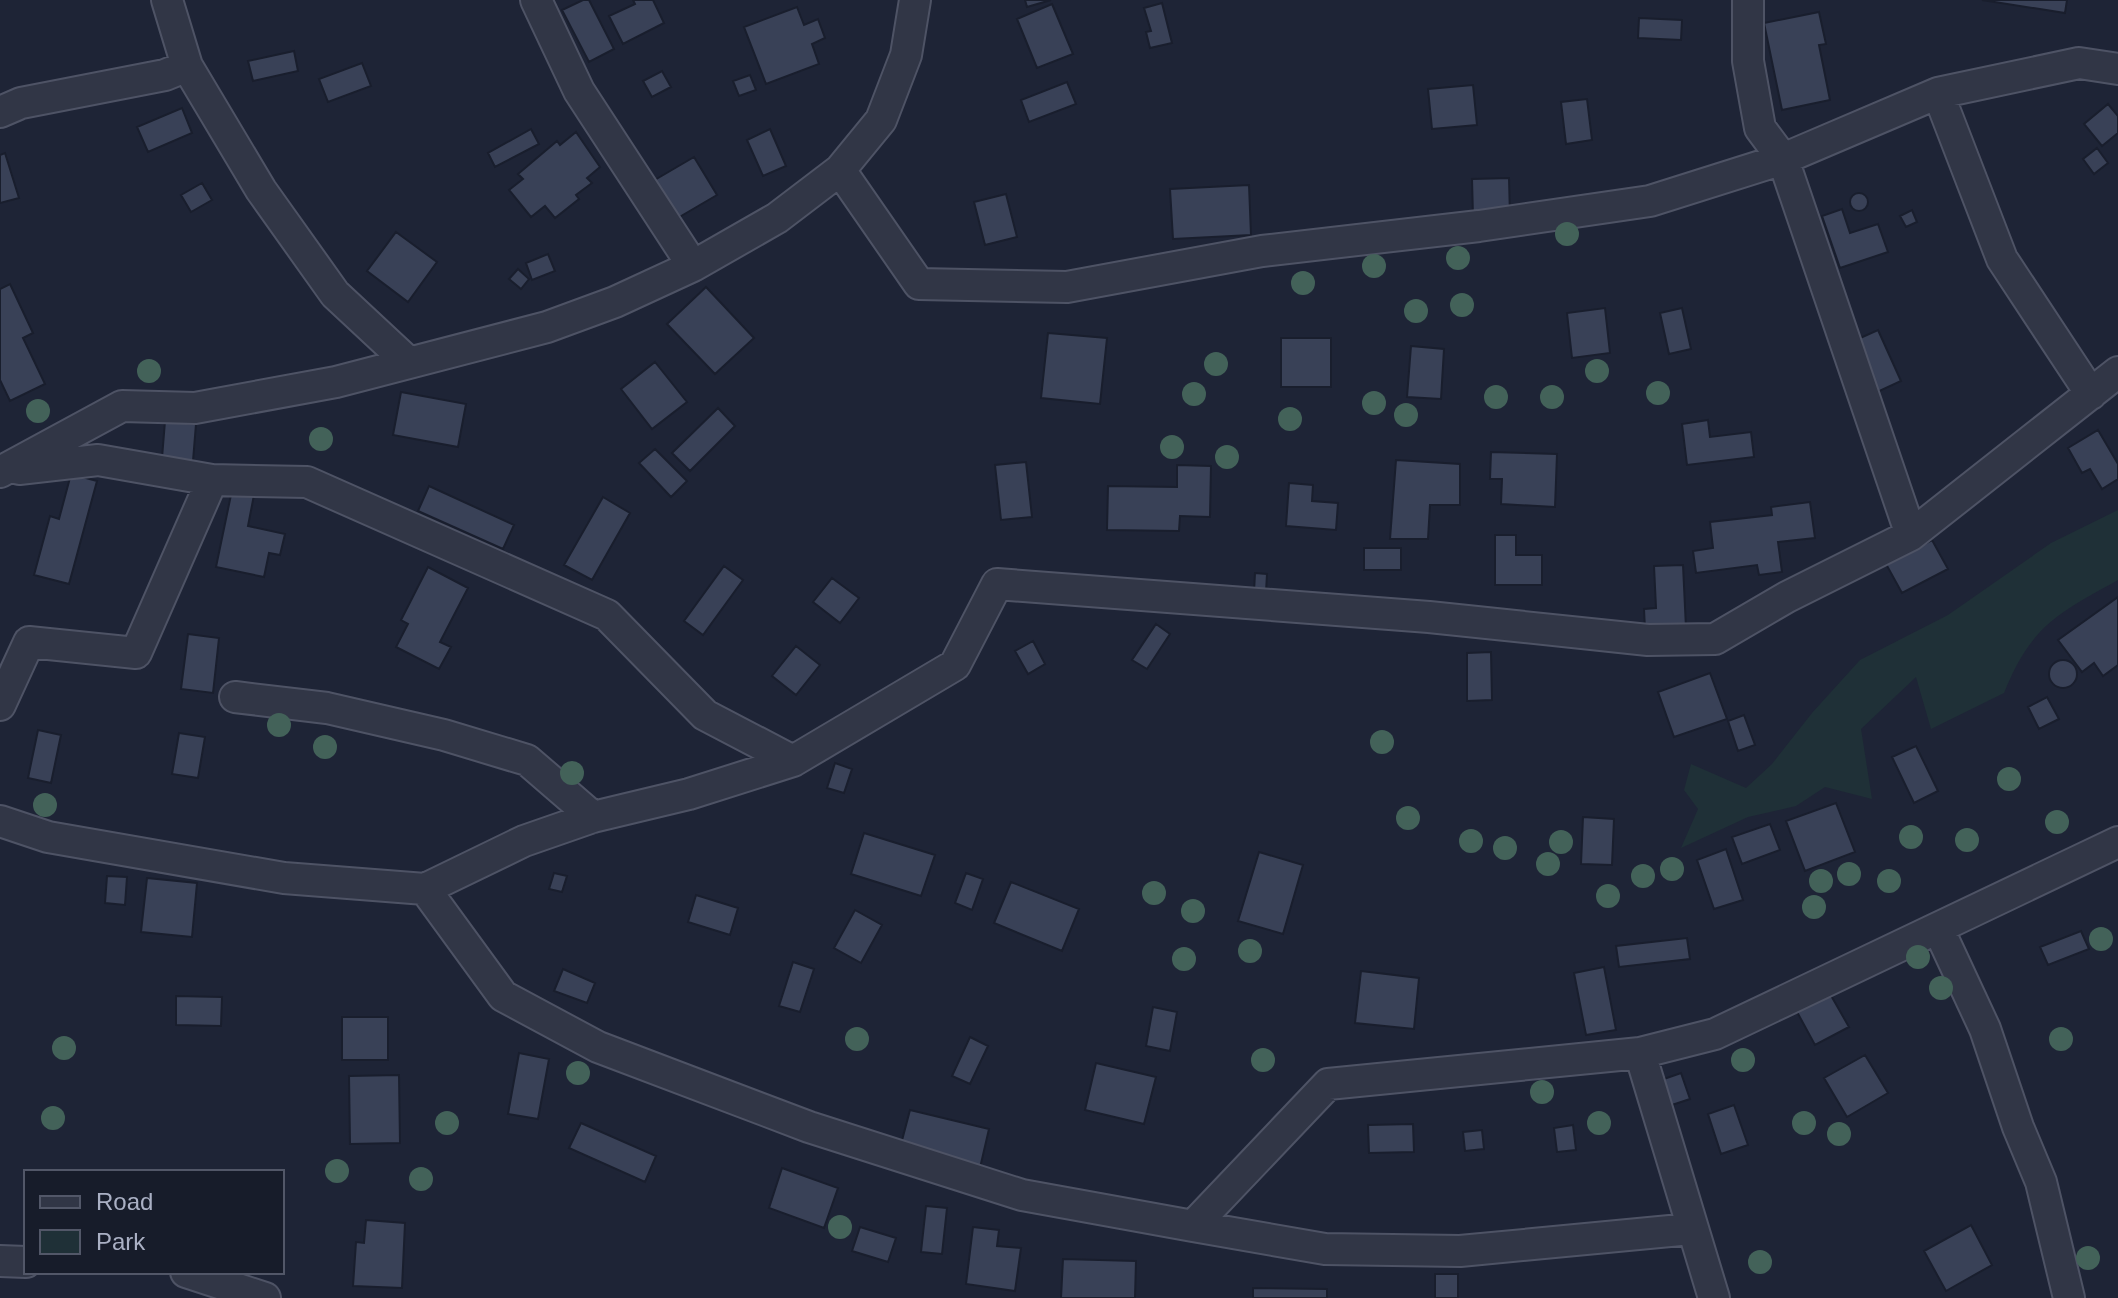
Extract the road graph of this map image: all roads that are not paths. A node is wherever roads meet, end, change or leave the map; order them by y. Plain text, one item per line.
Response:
1 (167, 0) edge
2 (536, 0) edge
3 (915, 0) edge
4 (1748, 0) edge
5 (187, 66) junction
6 (2118, 69) edge
7 (1938, 93) junction
8 (0, 112) edge
9 (1783, 159) junction
10 (840, 170) junction
11 (693, 266) junction
12 (408, 362) junction
13 (2118, 372) edge
14 (2091, 394) junction
15 (2, 471) edge
16 (212, 480) junction
17 (1911, 535) junction
18 (235, 697) dead end
19 (0, 705) edge
20 (793, 761) junction
21 (593, 817) junction
22 (0, 821) edge
23 (2118, 842) edge
24 (425, 889) junction
25 (1938, 928) junction
26 (1640, 1053) junction
27 (1193, 1226) junction
28 (1691, 1229) junction
29 (0, 1261) edge
30 (24, 1262) edge
31 (192, 1274) edge
32 (265, 1298) edge
33 (1714, 1298) edge
34 (2069, 1298) edge

1 - 5 street
2 - 11 street
3 - 10 street
4 - 9 street
5 - 8 street
5 - 12 street
6 - 7 street
7 - 9 street
7 - 14 street
9 - 10 street
9 - 17 street
10 - 11 street
11 - 12 street
12 - 15 street
13 - 14 street
14 - 17 street
15 - 16 street
16 - 19 street
16 - 20 street
17 - 20 street
18 - 21 street
20 - 21 street
21 - 24 street
22 - 24 street
23 - 25 street
24 - 27 street
25 - 26 street
25 - 34 street
26 - 27 street
26 - 28 street
27 - 28 street
28 - 33 street
29 - 30 street
31 - 32 street

